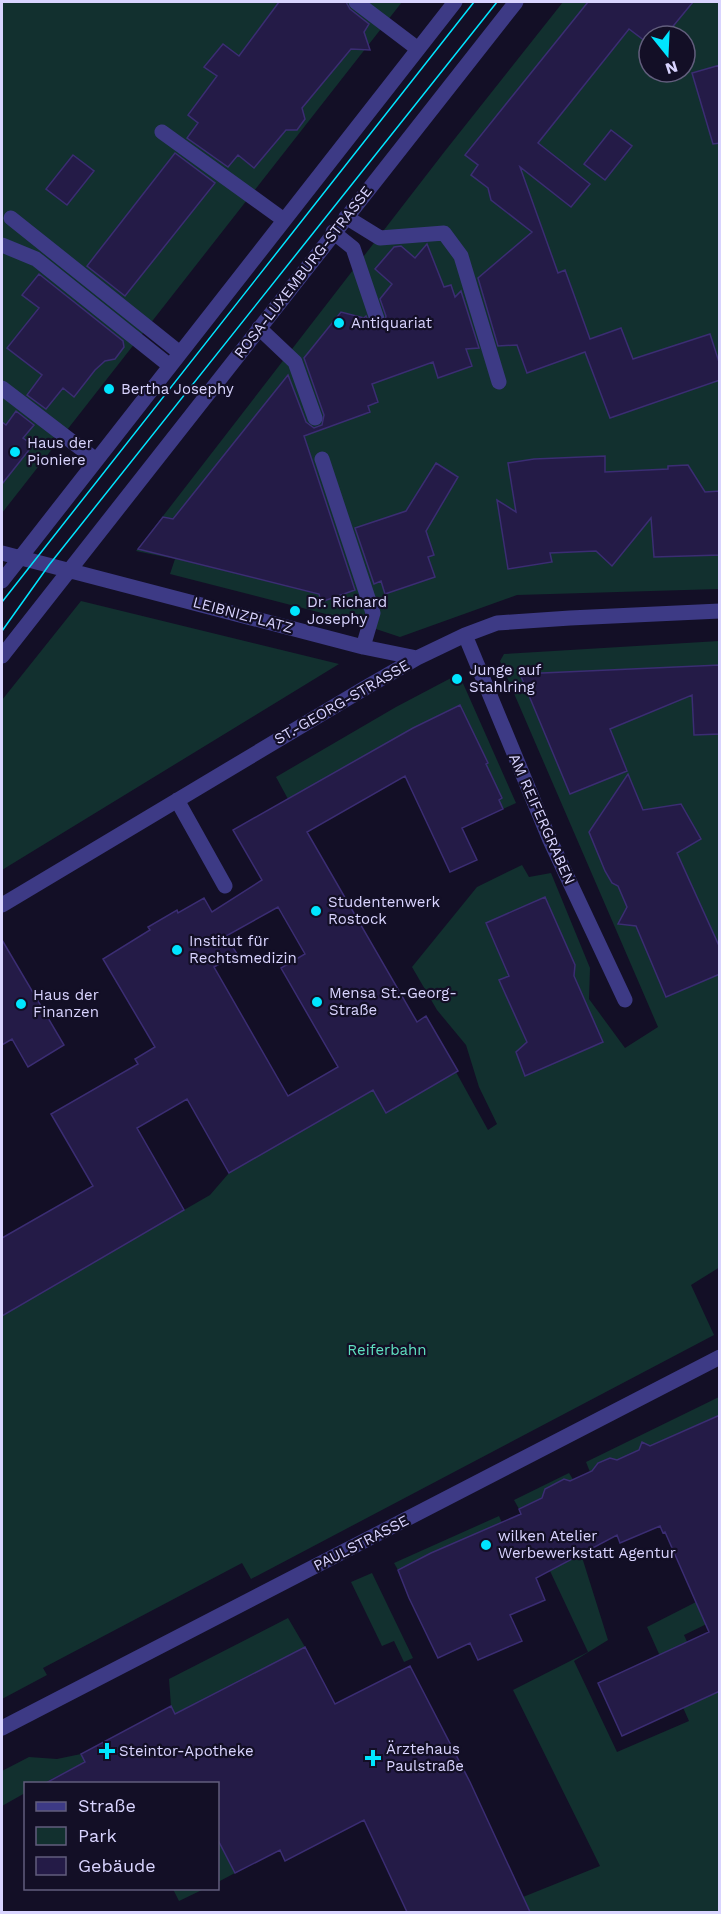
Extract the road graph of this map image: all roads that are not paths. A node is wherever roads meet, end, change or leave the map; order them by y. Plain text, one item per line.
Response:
1 (357, 2) edge
2 (455, 2) edge
3 (516, 2) edge
4 (418, 48) junction
5 (162, 132) dead end
6 (346, 217) junction
7 (11, 218) dead end
8 (284, 220) junction
9 (333, 232) junction
10 (2, 245) edge
11 (377, 319) dead end
12 (259, 328) junction
13 (175, 359) junction
14 (499, 382) dead end
15 (2, 388) edge
16 (315, 418) dead end
17 (322, 459) dead end
18 (96, 460) junction
19 (2, 553) edge
20 (20, 557) junction
21 (69, 570) junction
22 (2, 581) edge
23 (720, 611) edge
24 (465, 635) junction
25 (363, 647) junction
26 (2, 656) edge
27 (417, 658) junction
28 (177, 800) junction
29 (225, 886) dead end
30 (2, 905) edge
31 (625, 1000) dead end
32 (720, 1357) edge
33 (2, 1728) edge

1 - 4 street
2 - 4 street
3 - 6 street, ROSA-LUXEMBURG-STRASSE
4 - 8 street
5 - 8 street
6 - 9 street, ROSA-LUXEMBURG-STRASSE
6 - 14 street
7 - 13 street
8 - 13 street
9 - 11 street
9 - 12 street, ROSA-LUXEMBURG-STRASSE
10 - 13 street
12 - 16 street
12 - 21 street, ROSA-LUXEMBURG-STRASSE
13 - 18 street
15 - 18 street
17 - 25 street
18 - 20 street
19 - 20 street, LEIBNIZPLATZ
20 - 21 street, LEIBNIZPLATZ
20 - 22 street
21 - 25 street, LEIBNIZPLATZ
21 - 26 street, ROSA-LUXEMBURG-STRASSE
23 - 24 street, ST.-GEORG-STRASSE
24 - 27 street, ST.-GEORG-STRASSE
24 - 31 street, AM REIFERGRABEN
25 - 27 street, LEIBNIZPLATZ
27 - 28 street, ST.-GEORG-STRASSE
28 - 29 street
28 - 30 street, ST.-GEORG-STRASSE
32 - 33 street, PAULSTRASSE

